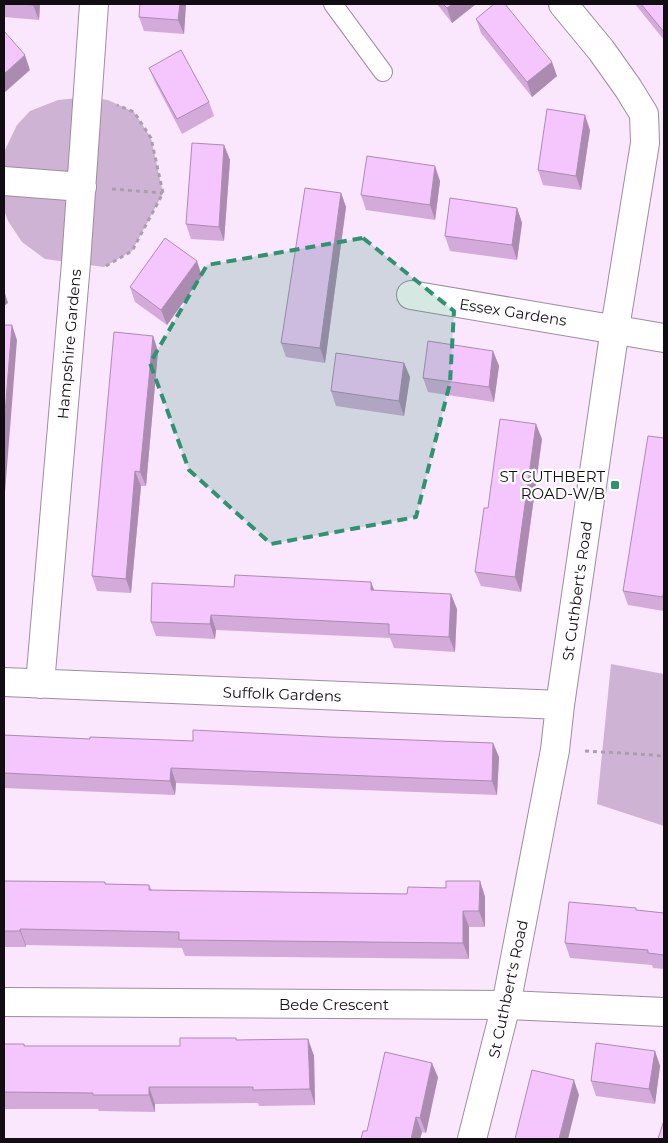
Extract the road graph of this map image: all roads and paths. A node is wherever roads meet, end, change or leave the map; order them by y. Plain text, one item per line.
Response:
1 (94, 4) edge
2 (333, 4) edge
3 (563, 4) edge
4 (384, 72) dead end
5 (88, 96) junction
6 (4, 181) edge
7 (82, 187) junction
8 (163, 193) junction
9 (76, 263) junction
10 (411, 295) dead end
11 (615, 328) junction
12 (664, 338) edge
13 (4, 682) edge
14 (40, 684) junction
15 (560, 706) junction
16 (555, 750) junction
17 (664, 757) edge
18 (4, 1002) edge
19 (506, 1005) junction
20 (664, 1012) edge
21 (472, 1139) edge

1 - 5 street, Hampshire Gardens
2 - 4 lane
3 - 11 street, St Cuthbert's Road
5 - 7 street, Hampshire Gardens
5 - 8 path
6 - 7 street
7 - 8 path
7 - 9 street, Hampshire Gardens
8 - 9 path
9 - 14 street, Hampshire Gardens
10 - 11 street, Essex Gardens
11 - 12 street, Essex Gardens
11 - 15 street, St Cuthbert's Road
13 - 14 street, Suffolk Gardens
14 - 15 street, Suffolk Gardens
15 - 16 street, St Cuthbert's Road
16 - 17 path
16 - 19 street, St Cuthbert's Road
18 - 19 street, Bede Crescent
19 - 20 street, Bede Crescent
19 - 21 street, St Cuthbert's Road

